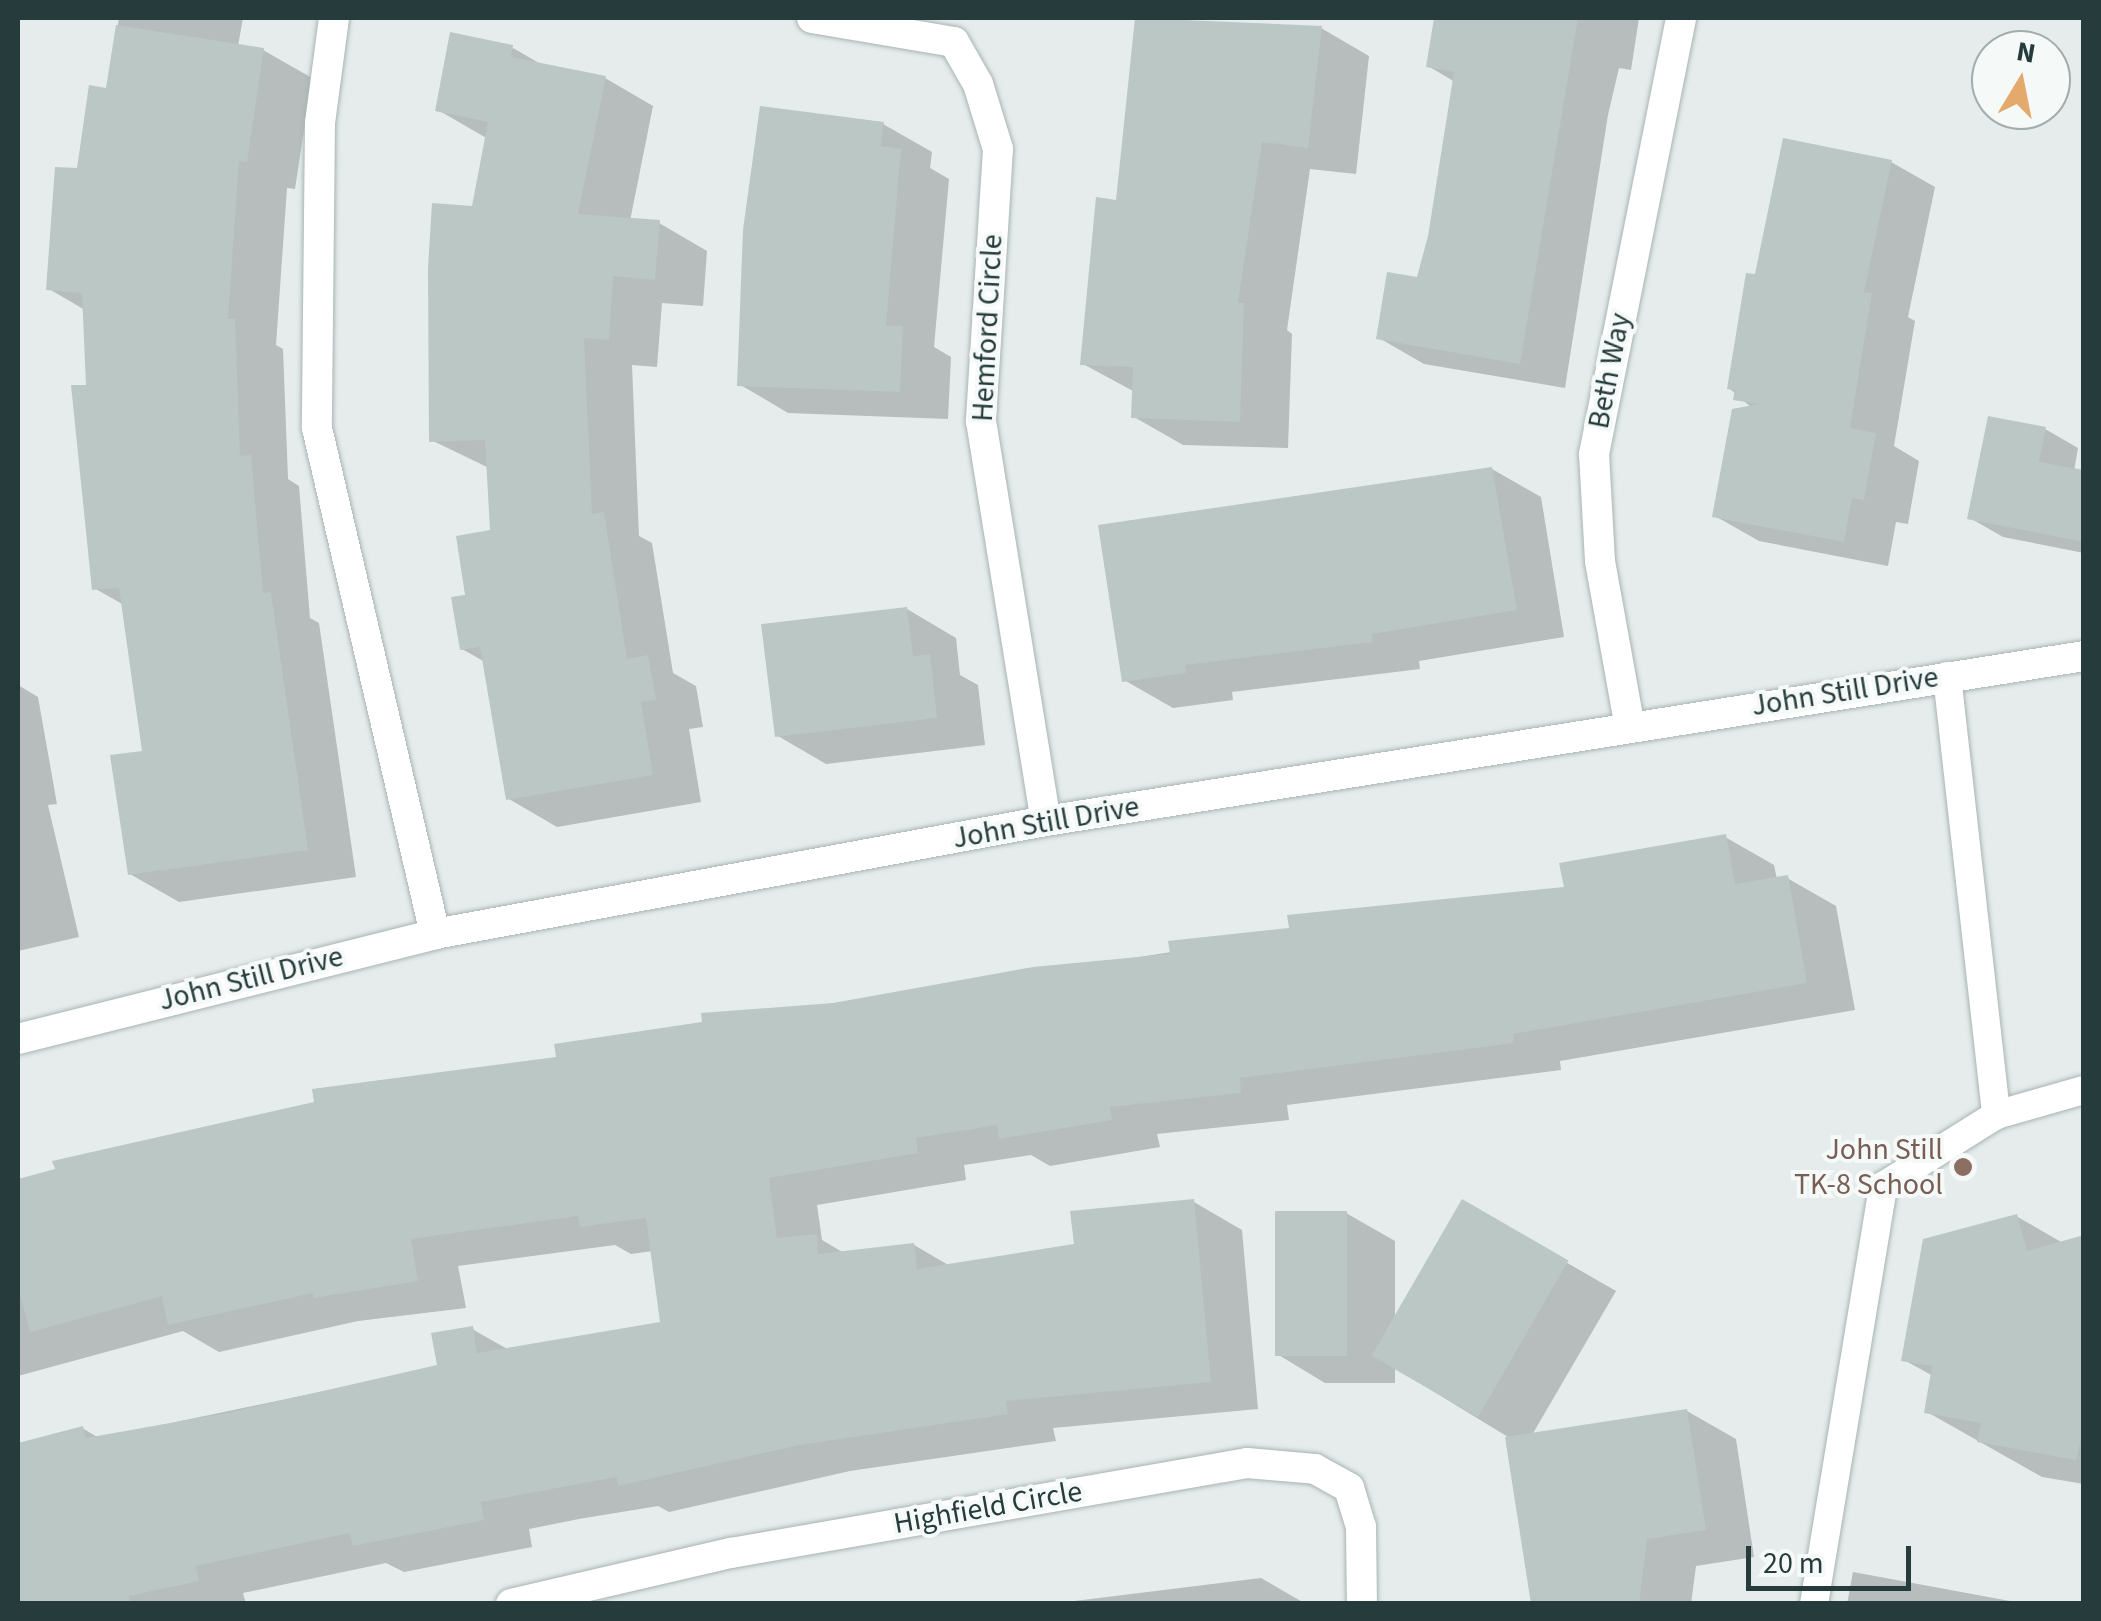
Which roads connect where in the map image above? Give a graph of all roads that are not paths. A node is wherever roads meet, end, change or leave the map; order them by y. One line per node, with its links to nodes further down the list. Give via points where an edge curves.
1 (334, 18): 8 (street, via 320,124 317,428)
2 (812, 18): 7 (street, Hemford Circle, via 954,42 978,84 998,149 981,420)
3 (1681, 18): 6 (street, Beth Way, via 1594,454 1600,561)
4 (2084, 656): 5 (street, John Still Drive)
5 (1947, 676): 6 (street, John Still Drive); 11 (lane)
6 (1630, 728): 7 (street, John Still Drive)
7 (1046, 821): 8 (street, John Still Drive)
8 (436, 934): 9 (street, John Still Drive)
9 (18, 1039)
10 (2084, 1090): 11 (lane)
11 (1996, 1115): 14 (lane, via 1883,1186)
12 (510, 1604): 13 (street, Highfield Circle, via 731,1553 1247,1464 1315,1469 1348,1488 1360,1527)
13 (1362, 1604)
14 (1814, 1604)

